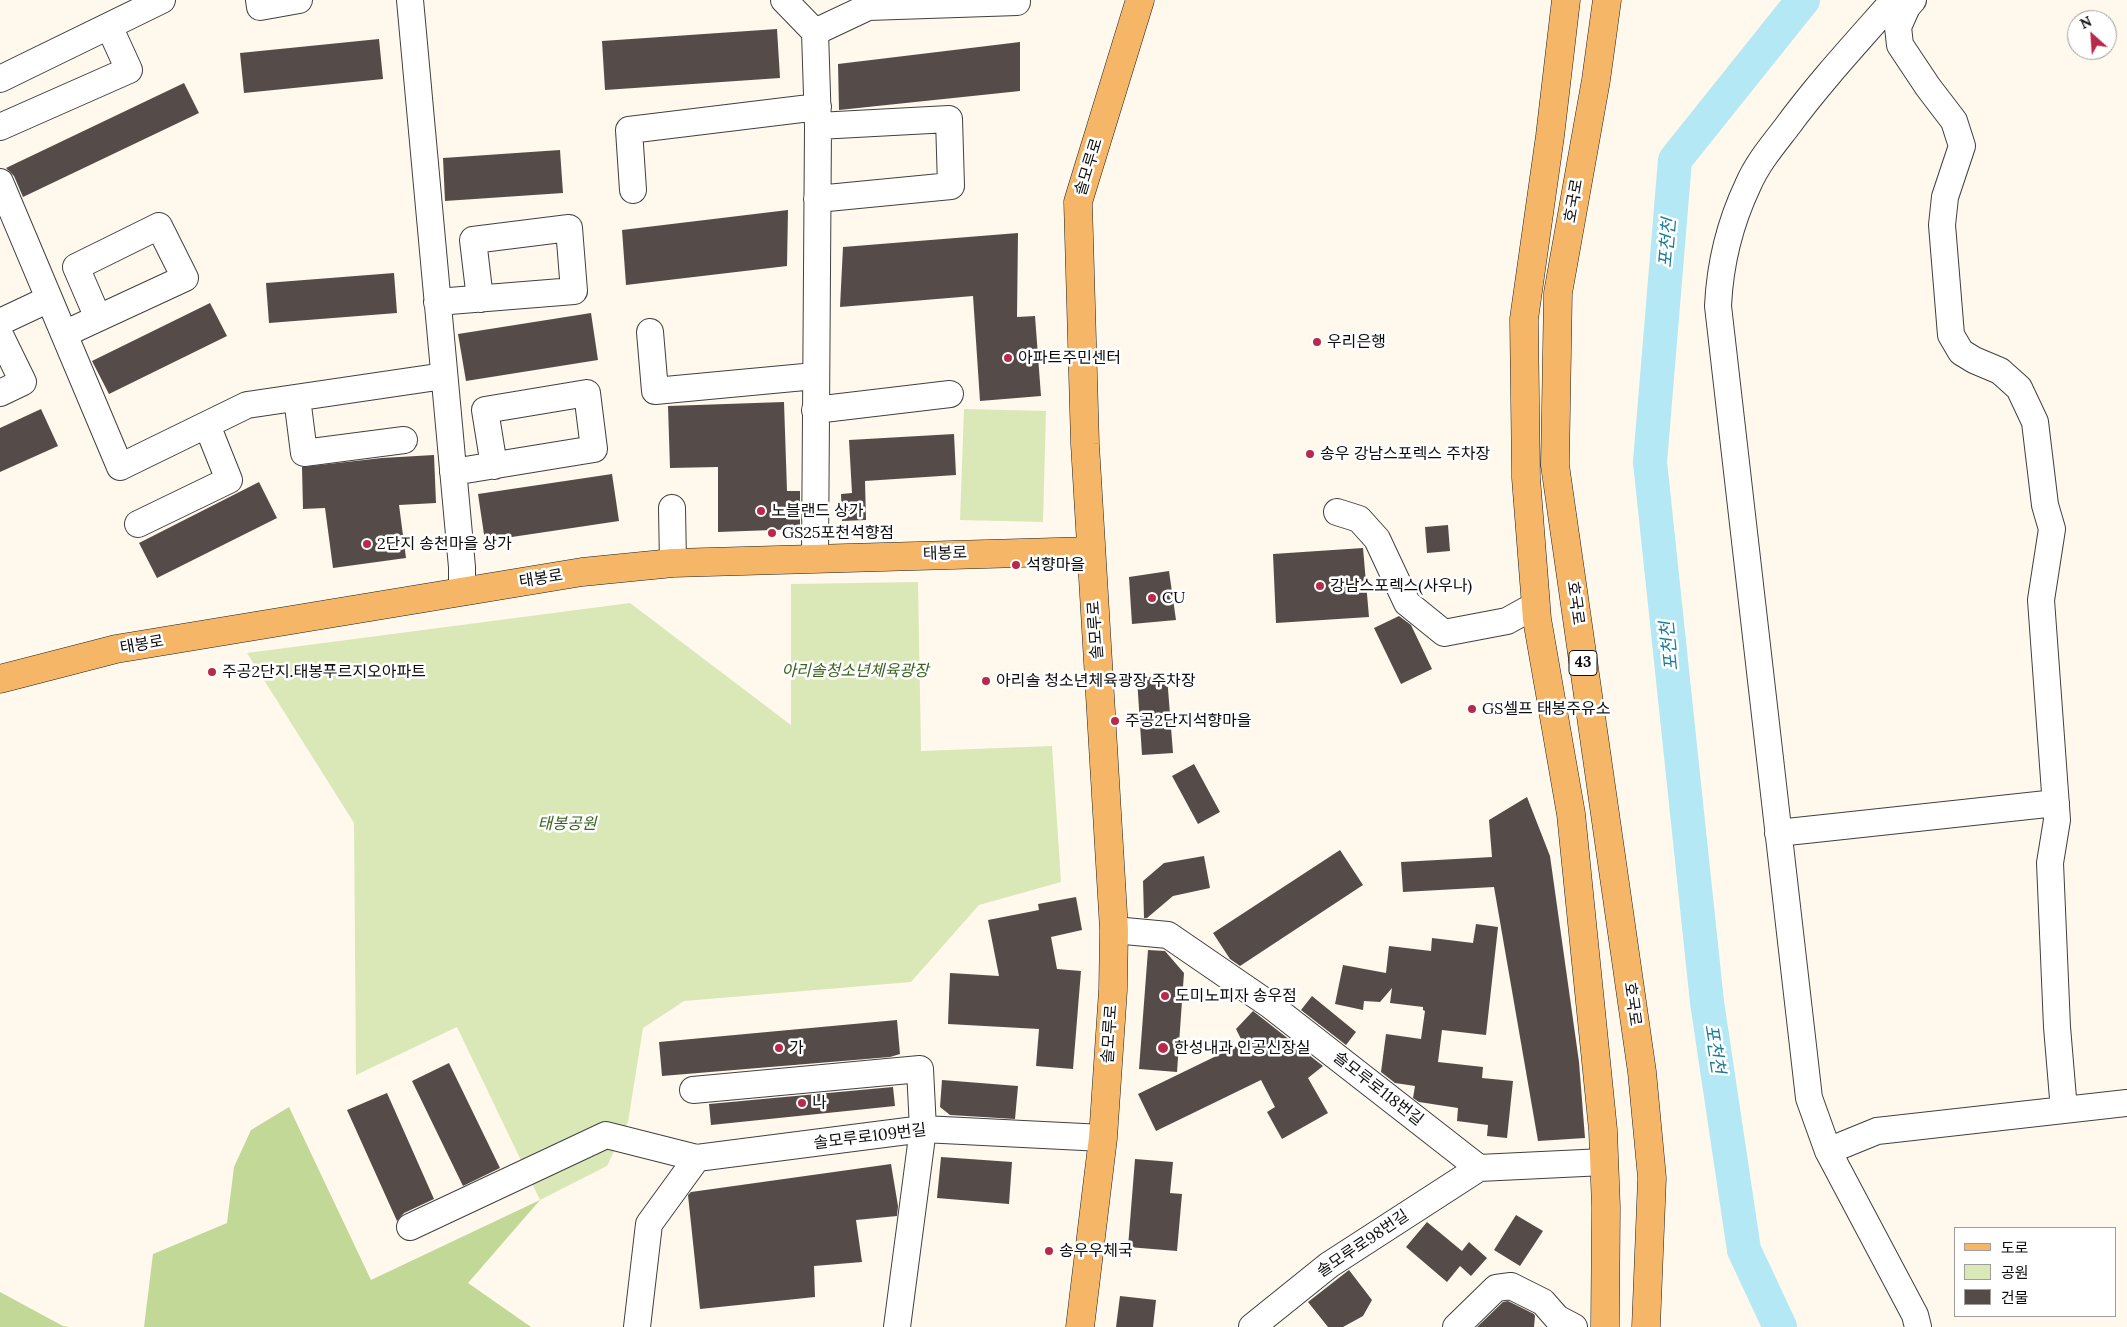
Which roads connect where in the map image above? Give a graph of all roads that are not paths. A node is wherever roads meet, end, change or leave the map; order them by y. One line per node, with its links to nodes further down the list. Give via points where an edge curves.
1 (162, 0): 13 (street)
2 (259, 0): 3 (street, via 260,7)
3 (299, 0)
4 (410, 0): 23 (street)
5 (784, 0): 14 (street)
6 (1140, 0): 42 (main road, 솔모루로, via 1078,202)
7 (1566, 0): 46 (main road, 호국로 / 43, via 1524,319 1526,478)
8 (1607, 0): 68 (main road, 호국로 / 43, via 1558,293 1555,464 1642,1072 1652,1178)
9 (1894, 0): 49 (street, via 1800,109 1763,158 1748,184 1723,255 1719,316)
10 (1913, 0): 48 (street, via 1898,27 1900,45 1954,121 1962,146 1945,197 1942,225 1951,335 1961,352 2000,371 2019,388 2034,422 2052,529 2041,600)
11 (1017, 2): 12 (street)
12 (868, 4): 14 (street)
13 (109, 26): 15 (street); 17 (street, via 129,70)
14 (816, 32): 16 (street)
15 (0, 79)
16 (818, 116): 19 (street, via 629,130); 20 (street); 20 (street, via 949,119 951,186)
17 (0, 127)
18 (1, 189): 21 (street)
19 (633, 190)
20 (817, 199): 30 (street)
21 (49, 299): 25 (street); 27 (street)
22 (480, 299): 23 (street)
23 (438, 302): 29 (street)
24 (98, 318): 27 (street)
25 (0, 322)
26 (650, 332): 30 (street, via 655,391)
27 (64, 334): 35 (street, via 120,467)
28 (0, 335): 31 (street, via 23,382)
29 (444, 376): 33 (street); 38 (street)
30 (815, 376): 34 (street)
31 (0, 393)
32 (950, 394): 34 (street)
33 (296, 398): 35 (street, via 247,406); 36 (street, via 304,453)
34 (815, 410): 43 (street)
35 (207, 425): 41 (street, via 229,480)
36 (404, 440)
37 (494, 466): 38 (street)
38 (453, 472): 45 (street)
39 (672, 508): 44 (street)
40 (1337, 512): 46 (street, via 1359,519 1377,539 1406,603 1444,632 1507,621)
41 (138, 524)
42 (1091, 551): 43 (main road, 태봉로); 50 (main road, 솔모루로)
43 (815, 558): 44 (main road, 태봉로)
44 (673, 563): 45 (main road, 태봉로, via 582,572)
45 (462, 592): 47 (main road, 태봉로, via 116,649)
46 (1536, 605): 58 (main road, 호국로 / 43, via 1571,814)
47 (0, 680)
48 (2056, 803): 49 (street); 53 (street, via 2057,820 2050,863)
49 (1778, 833): 56 (street, via 1809,1098)
50 (1114, 930): 55 (main road, 솔모루로); 59 (street, 솔모루로118번길, via 1168,936 1270,1005)
51 (693, 1090): 54 (street, via 920,1068)
52 (2127, 1103): 53 (street)
53 (2064, 1110): 56 (street, via 1877,1131)
54 (923, 1129): 55 (street, 솔모루로109번길); 57 (street, 솔모루로109번길); 62 (street)
55 (1103, 1138): 63 (main road, 솔모루로)
56 (1828, 1151): 69 (street, via 1915,1315)
57 (697, 1158): 60 (street, via 606,1136); 61 (street, via 649,1224)
58 (1604, 1162): 59 (street); 67 (main road, 호국로 / 43)
59 (1479, 1168): 64 (street, 솔모루로98번길, via 1329,1265)
60 (410, 1228)
61 (637, 1327)
62 (897, 1327)
63 (1080, 1327)
64 (1252, 1327)
65 (1456, 1327): 66 (street, via 1496,1288 1510,1286 1543,1302 1557,1318)
66 (1574, 1327)
67 (1605, 1327)
68 (1646, 1327)
69 (1918, 1327)

